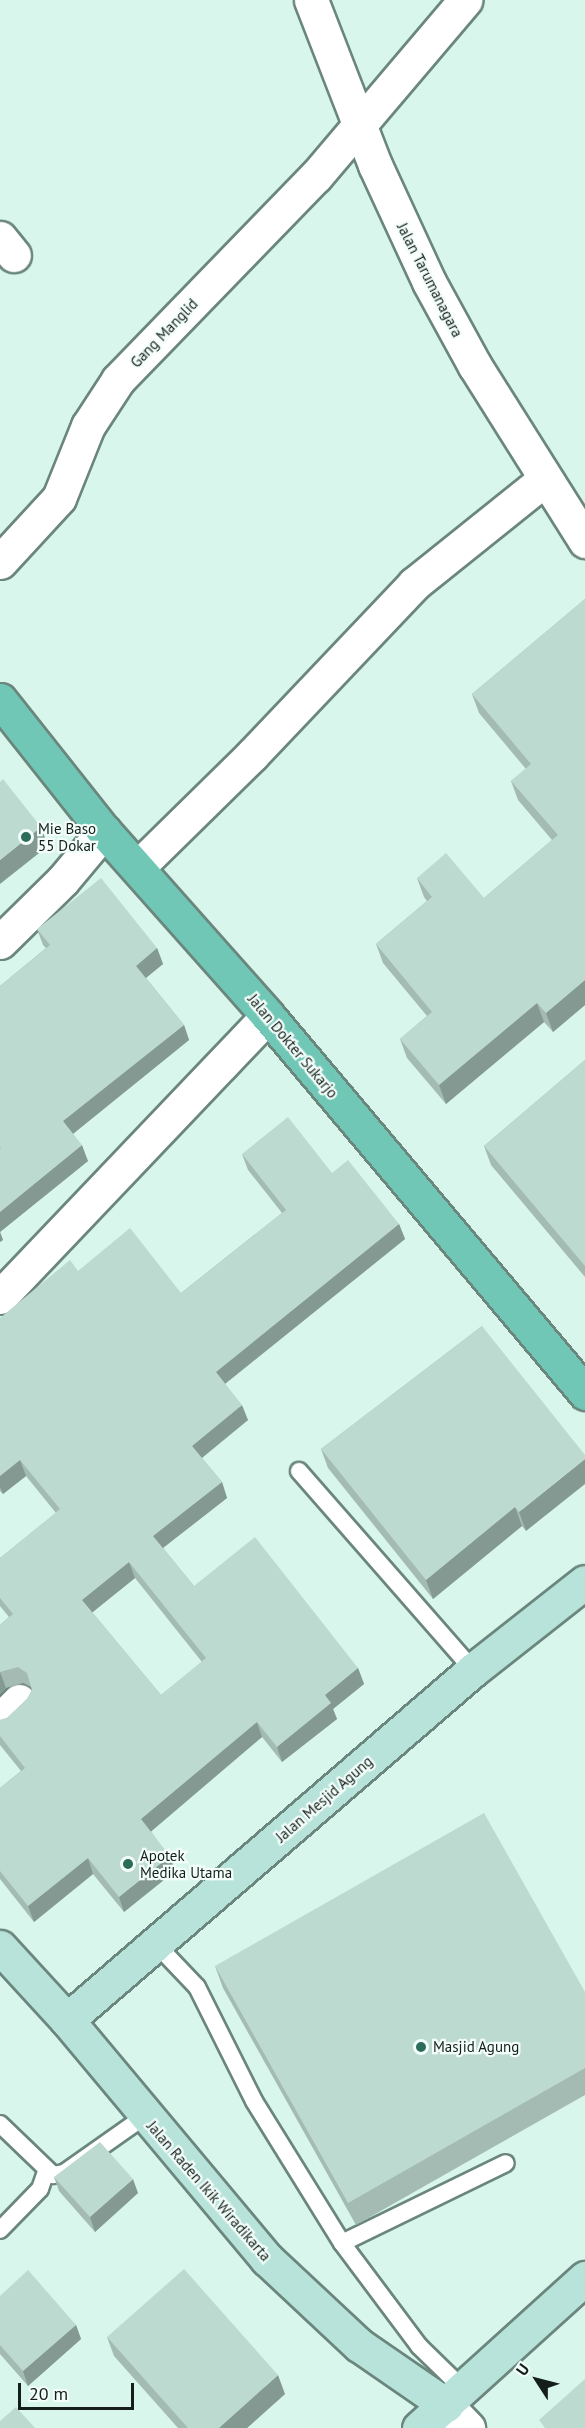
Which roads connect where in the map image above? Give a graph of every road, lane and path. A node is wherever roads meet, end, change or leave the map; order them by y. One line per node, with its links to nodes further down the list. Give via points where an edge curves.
1 (311, 0): 3 (street, Jalan Tarumanagara)
2 (465, 0): 3 (street, Gang Manglid)
3 (360, 125): 4 (street, Jalan Tarumanagara, via 394,210 429,282); 6 (street, Gang Manglid, via 118,380 88,426 58,498)
4 (545, 479): 5 (street, Jalan Tarumanagara); 9 (street, via 414,584)
5 (585, 541)
6 (0, 562)
7 (0, 700): 8 (main road, Jalan Dokter Sukarjo)
8 (104, 831): 9 (main road, Jalan Dokter Sukarjo); 10 (street, via 63,880)
9 (139, 866): 11 (main road, Jalan Dokter Sukarjo)
10 (0, 942)
11 (268, 1016): 12 (street); 13 (main road, Jalan Dokter Sukarjo)
12 (0, 1297)
13 (585, 1393)
14 (299, 1470): 16 (lane)
15 (585, 1582): 16 (street, Jalan Mesjid Agung)
16 (473, 1670): 17 (street, Jalan Mesjid Agung)
17 (156, 1944): 19 (street, Jalan Mesjid Agung); 25 (lane, via 197,1987 254,2101)
18 (0, 1947): 19 (street, Jalan Raden Ikik Wiradikarta)
19 (67, 2020): 20 (street, Jalan Raden Ikik Wiradikarta)
20 (145, 2116): 23 (lane, via 64,2173); 27 (street, Jalan Raden Ikik Wiradikarta, via 267,2259 359,2345)
21 (0, 2124): 23 (lane)
22 (506, 2163): 25 (lane)
23 (46, 2172): 24 (lane, via 40,2189)
24 (0, 2230)
25 (342, 2243): 27 (lane)
26 (585, 2278): 27 (street)
27 (459, 2407): 28 (street)
28 (419, 2428)

